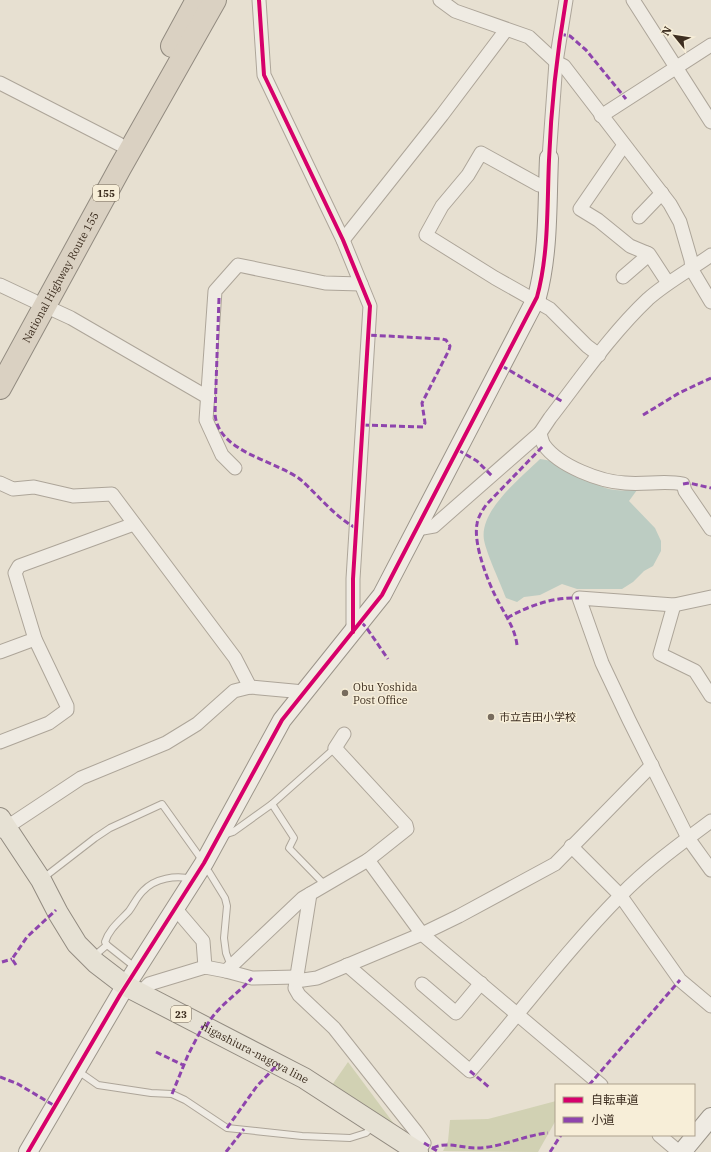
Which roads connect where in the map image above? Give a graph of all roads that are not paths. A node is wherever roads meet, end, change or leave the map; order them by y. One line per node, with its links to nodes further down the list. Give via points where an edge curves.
1 (197, 0): 14 (highway, National Highway Route 155 / 155)
2 (215, 0): 30 (highway, National Highway Route 155 / 155, via 120,168)
3 (259, 0): 20 (street, via 264,75)
4 (440, 0): 7 (street, via 455,11)
5 (566, 0): 9 (street)
6 (633, 0): 10 (street)
7 (506, 30): 9 (street, via 528,37); 20 (street)
8 (711, 45): 10 (street)
9 (556, 62): 12 (street, via 564,66); 16 (street)
10 (676, 66): 12 (street); 13 (street)
11 (0, 83): 14 (street)
12 (601, 116): 15 (street)
13 (711, 122)
14 (119, 144): 30 (highway, National Highway Route 155 / 155)
15 (624, 145): 18 (street); 21 (street, via 580,209 630,246)
16 (549, 158): 17 (street)
17 (548, 186): 28 (street, via 541,284); 28 (street, via 539,185 481,152 468,175 442,206 426,235)
18 (662, 193): 19 (street); 23 (street, via 680,222)
19 (639, 217)
20 (343, 240): 26 (street)
21 (647, 254): 24 (street); 25 (street)
22 (711, 255): 23 (street)
23 (692, 270): 25 (street); 29 (street)
24 (623, 277)
25 (668, 283): 31 (street, via 623,325)
26 (361, 284): 34 (street, via 325,283 238,265 215,291); 43 (street, via 370,306 353,579)
27 (0, 285): 30 (street)
28 (535, 301): 31 (street, via 550,309); 39 (street)
29 (711, 302)
30 (39, 303): 32 (highway, National Highway Route 155 / 155); 33 (highway, National Highway Route 155 / 155); 34 (street, via 71,318)
31 (599, 355): 35 (street)
32 (0, 361)
33 (0, 388)
34 (209, 398): 36 (street, via 206,420 222,455)
35 (540, 433): 39 (street, via 434,526); 40 (street, via 544,445 559,459 610,482 683,484)
36 (235, 468)
37 (0, 483): 38 (street, via 13,489 34,487 73,496 112,494)
38 (134, 524): 44 (street, via 19,566 15,573); 46 (street, via 235,658)
39 (417, 529): 43 (street, via 382,595)
40 (711, 529)
41 (711, 597): 42 (street)
42 (674, 605): 48 (street, via 660,654 695,671); 52 (street, via 579,598 602,663)
43 (353, 632): 47 (street)
44 (35, 639): 45 (street); 50 (street, via 67,706 66,710 49,723)
45 (0, 652)
46 (250, 687): 47 (street); 55 (street, via 234,691 197,724 166,743 81,778)
47 (304, 692): 56 (street, via 282,720)
48 (711, 696)
49 (344, 734): 51 (street)
50 (0, 742)
51 (335, 748): 53 (lane); 59 (street, via 406,825 407,829)
52 (652, 765): 57 (street); 58 (street)
53 (272, 804): 56 (lane, via 233,832 228,834); 63 (lane, via 294,838 289,848)
54 (711, 821): 57 (street)
55 (2, 826): 62 (main road, higashiura-nagoya line / 23)
56 (222, 831): 60 (street)
57 (688, 838): 61 (street); 65 (street)
58 (571, 846): 65 (street); 67 (street, via 555,864)
59 (368, 860): 63 (street); 67 (street)
60 (200, 870): 62 (lane, via 162,804 100,834); 66 (street); 68 (lane, via 156,882 144,890 110,932); 72 (lane, via 209,872 225,898 224,938)
61 (711, 870)
62 (41, 880): 69 (main road, higashiura-nagoya line / 23, via 77,944)
63 (325, 885): 64 (street)
64 (310, 894): 72 (street); 74 (street)
65 (620, 895): 78 (street, via 680,980); 79 (street)
66 (174, 910): 71 (street, via 203,941); 73 (street)
67 (422, 934): 70 (street); 75 (street)
68 (106, 945): 69 (lane); 73 (lane)
69 (91, 959): 77 (main road, higashiura-nagoya line / 23)
70 (347, 965): 74 (street, via 317,978); 79 (street, via 470,1071)
71 (205, 967): 72 (street); 77 (street)
72 (229, 968): 74 (street, via 252,978)
73 (137, 969): 77 (street)
74 (296, 979): 88 (street, via 295,988 299,995 334,1028 417,1133 424,1143)
75 (481, 983): 76 (street, via 456,1013); 79 (street)
76 (422, 984)
77 (133, 990): 80 (street); 83 (main road, higashiura-nagoya line / 23, via 304,1078)
78 (711, 1006)
79 (518, 1014): 81 (street)
80 (77, 1070): 83 (lane, via 98,1085 172,1094 227,1128 350,1138 366,1133); 87 (street)
81 (600, 1084)
82 (711, 1117): 84 (street)
83 (375, 1123): 88 (main road, higashiura-nagoya line / 23)
84 (695, 1135)
85 (660, 1136): 89 (street)
86 (694, 1136): 89 (street)
87 (28, 1152)
88 (418, 1152)
89 (680, 1152)

